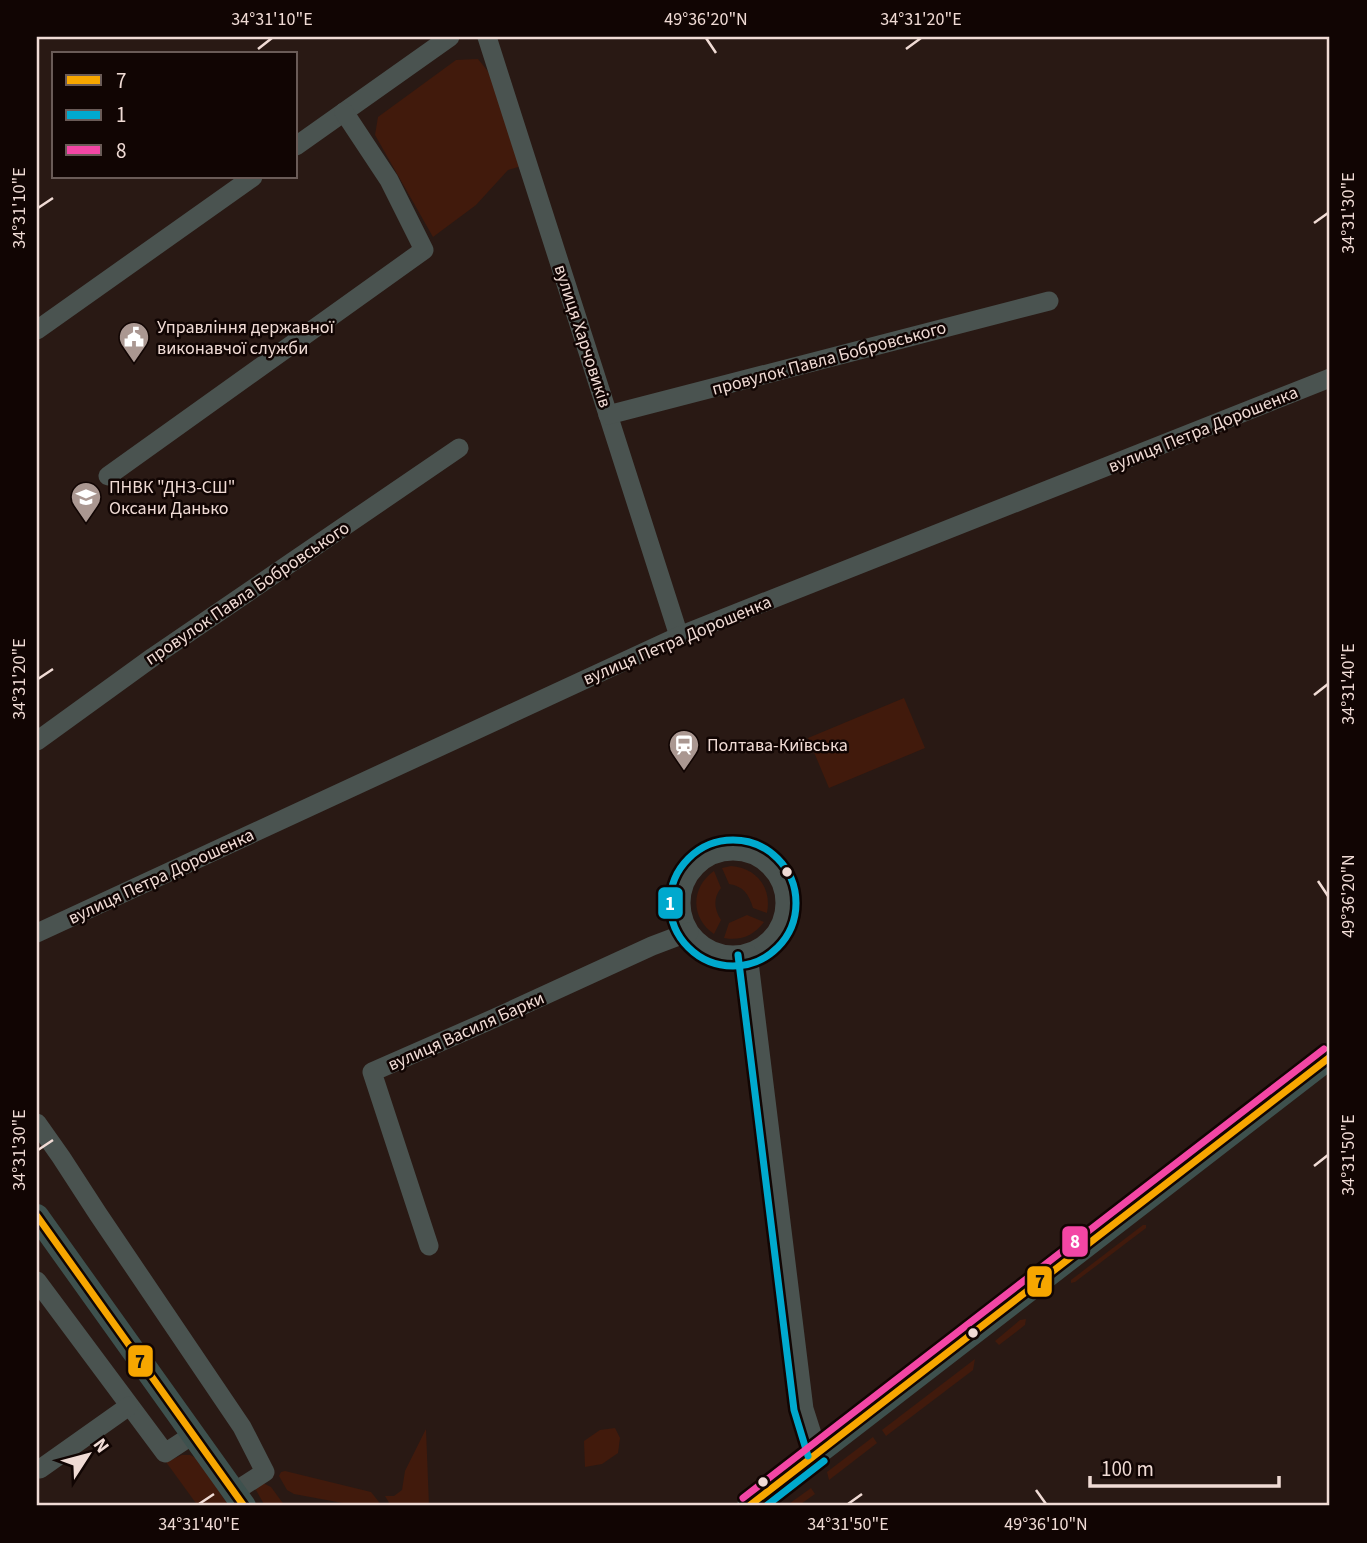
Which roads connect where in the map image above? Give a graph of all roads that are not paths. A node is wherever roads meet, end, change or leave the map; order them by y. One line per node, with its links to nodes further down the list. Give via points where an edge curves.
1 (450, 37): 3 (street)
2 (487, 37): 9 (street, вулиця Харчовиків)
3 (344, 112): 4 (street); 11 (street, via 389,180 425,250)
4 (298, 145)
5 (252, 178): 7 (street)
6 (1049, 301): 9 (street, провулок Павла Бобровського)
7 (37, 330)
8 (1330, 379): 12 (street, вулиця Петра Дорошенка)
9 (608, 415): 12 (street, вулиця Харчовиків)
10 (459, 448): 13 (street, провулок Павла Бобровського)
11 (108, 476)
12 (679, 636): 15 (street, вулиця Петра Дорошенка)
13 (37, 741)
14 (689, 932): 16 (street, via 714,952); 16 (street, via 681,900 693,870 723,852 753,855 777,873 786,901 775,936); 20 (street, вулиця Василя Барки, via 372,1072)
15 (37, 933)
16 (747, 954): 24 (street, via 804,1409)
17 (1330, 1057): 24 (main road)
18 (37, 1123): 26 (street, via 242,1427 265,1472)
19 (37, 1216): 23 (main road)
20 (429, 1246)
21 (37, 1281): 22 (street)
22 (129, 1406): 23 (street, via 165,1452); 25 (street)
23 (194, 1434): 26 (main road)
24 (818, 1453): 27 (main road)
25 (37, 1468)
26 (239, 1499)
27 (749, 1506)

